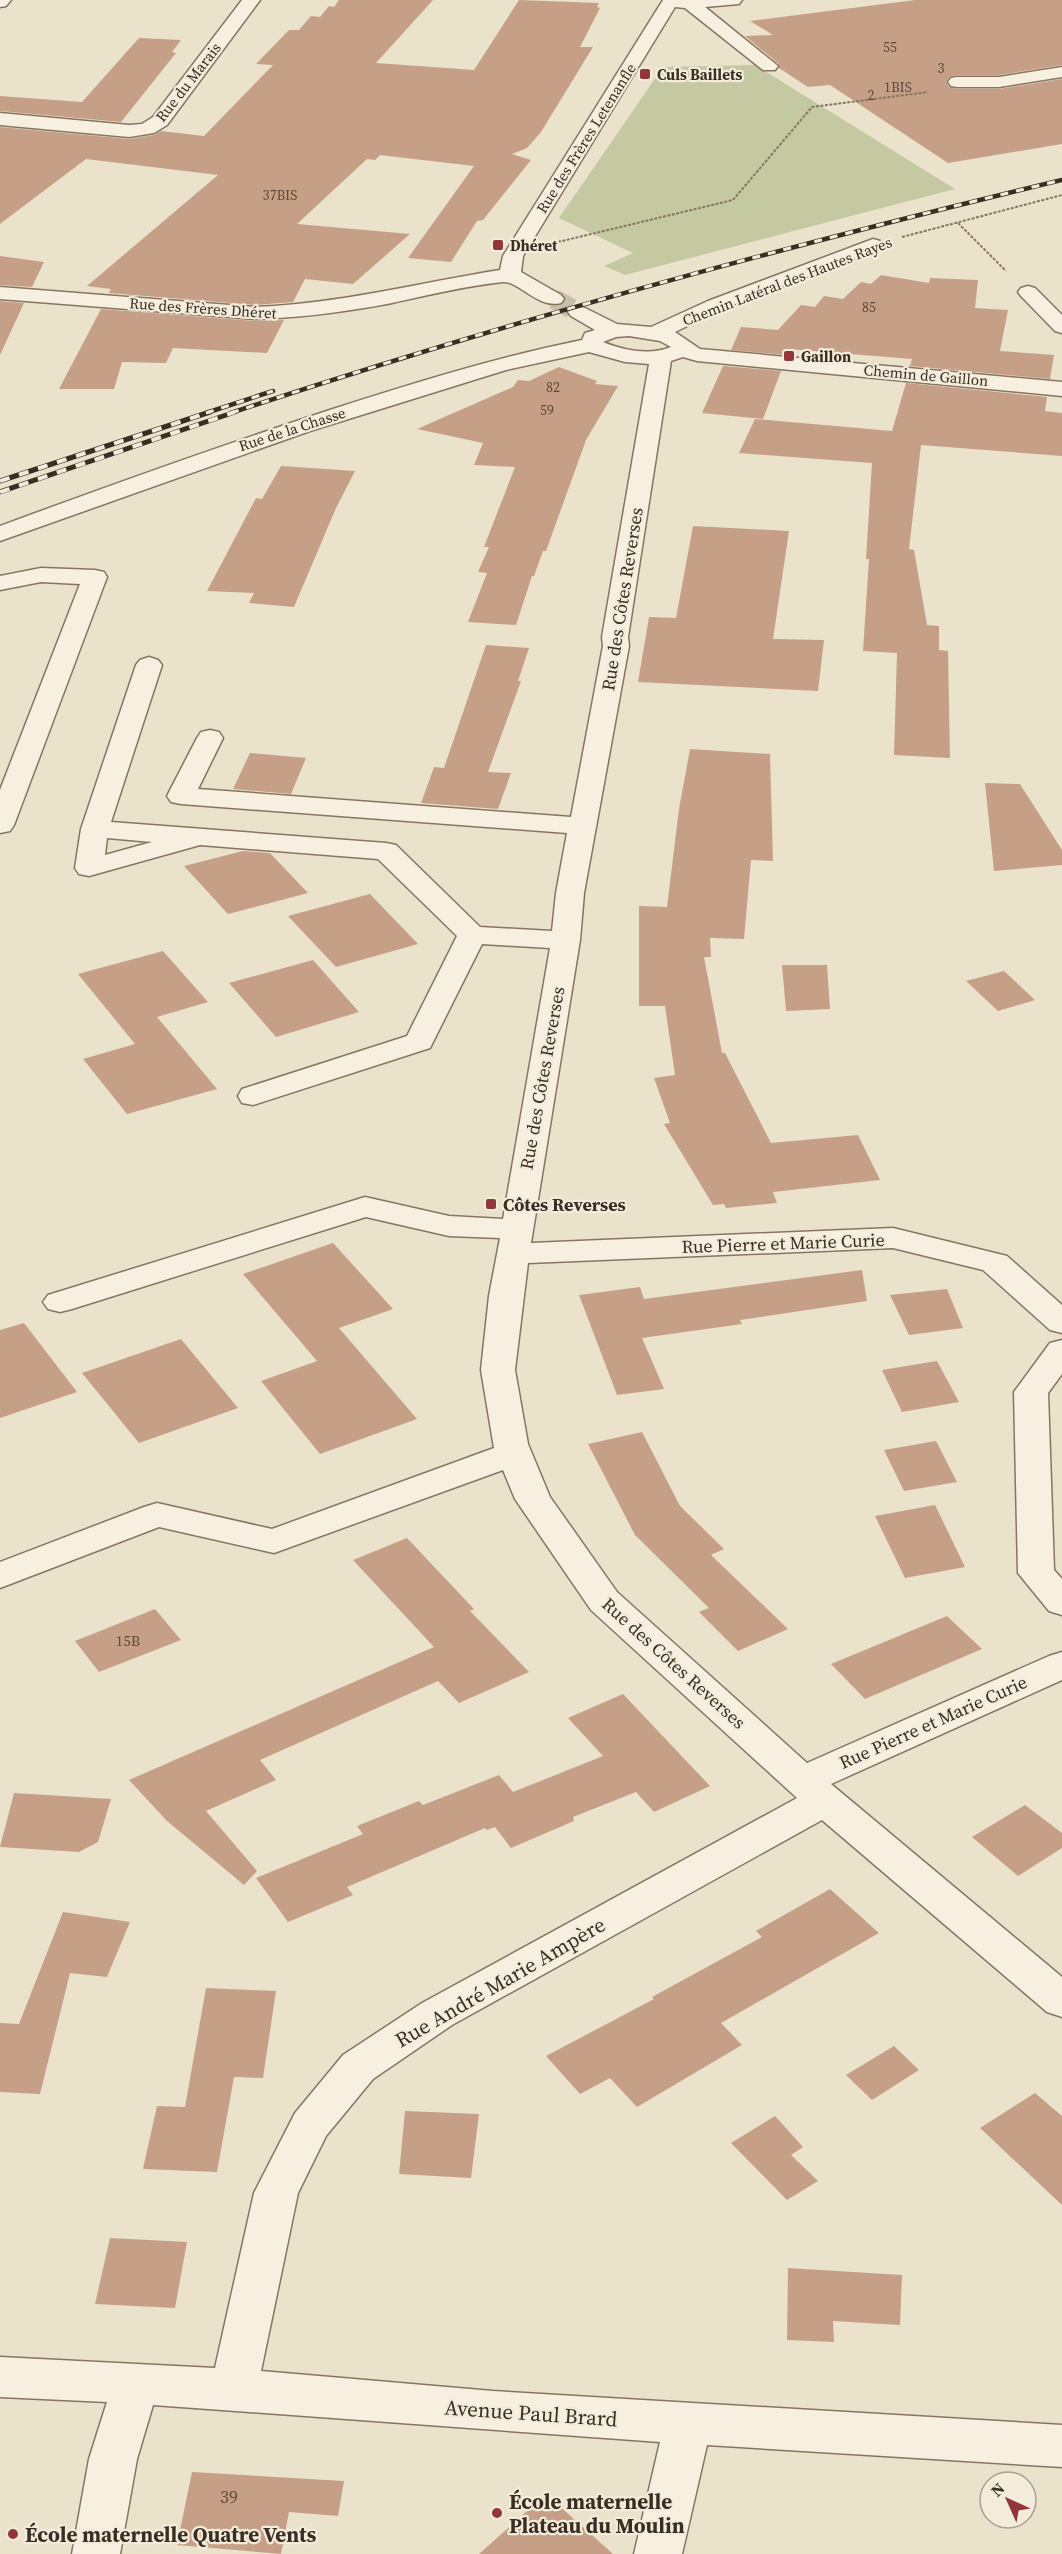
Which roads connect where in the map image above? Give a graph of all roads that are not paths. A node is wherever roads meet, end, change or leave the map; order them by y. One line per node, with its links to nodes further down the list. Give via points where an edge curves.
1 (251, 0): 8 (street, Rue du Marais, via 160,121 147,129 110,130)
2 (733, 0): 4 (street)
3 (669, 2): 4 (street); 10 (street, Rue des Frères Letenanfle, via 516,251 510,267)
4 (690, 3): 5 (street)
5 (769, 66)
6 (1062, 72): 7 (street, via 999,82)
7 (957, 82)
8 (0, 119)
9 (873, 246): 18 (street, Chemin Latéral des Hautes Rayes, via 715,305)
10 (512, 275): 12 (street, Rue des Frères Dhéret, via 291,313); 13 (street)
11 (1028, 292): 15 (street)
12 (0, 293)
13 (554, 299)
14 (578, 312): 16 (street)
15 (1062, 327)
16 (613, 331): 17 (street, via 593,338); 18 (street)
17 (591, 345): 18 (street, via 620,355); 20 (street, Rue de la Chasse, via 479,371 382,400)
18 (666, 347): 19 (street, Chemin de Gaillon, via 697,355); 25 (street, Rue des Côtes Reverses, via 657,369 616,646)
19 (1062, 389)
20 (0, 534)
21 (0, 583): 24 (street, via 40,574 95,577)
22 (149, 665): 26 (street)
23 (210, 738): 25 (street, via 181,796)
24 (0, 825)
25 (583, 826): 29 (street, Rue des Côtes Reverses)
26 (95, 830): 27 (street); 27 (street, via 89,868)
27 (200, 837): 28 (street, via 386,851)
28 (472, 935): 29 (street); 30 (street, via 419,1042)
29 (566, 940): 31 (street, Rue des Côtes Reverses)
30 (253, 1096)
31 (515, 1241): 32 (street, Rue Pierre et Marie Curie, via 365,1207); 33 (street, Rue Pierre et Marie Curie, via 893,1238 995,1263); 35 (street, Rue des Côtes Reverses, via 498,1370)
32 (60, 1302)
33 (1062, 1323)
34 (1062, 1350): 37 (street, via 1031,1392 1036,1573)
35 (514, 1453): 36 (street, via 274,1541 157,1515); 39 (street, Rue des Côtes Reverses, via 533,1499 604,1601)
36 (0, 1576)
37 (1062, 1602)
38 (1062, 1665): 39 (street, Rue Pierre et Marie Curie, via 838,1763)
39 (815, 1791): 40 (street, Rue des Côtes Reverses); 43 (street, Rue André Marie Ampère, via 437,2014 358,2067 310,2125 276,2193)
40 (1062, 2001)
41 (0, 2377): 42 (street, Avenue Paul Brard)
42 (135, 2386): 43 (street, Avenue Paul Brard); 46 (street, via 113,2459)
43 (234, 2390): 44 (street, Avenue Paul Brard)
44 (688, 2423): 45 (street, Avenue Paul Brard); 47 (street)
45 (1062, 2446)
46 (96, 2554)
47 (658, 2554)

